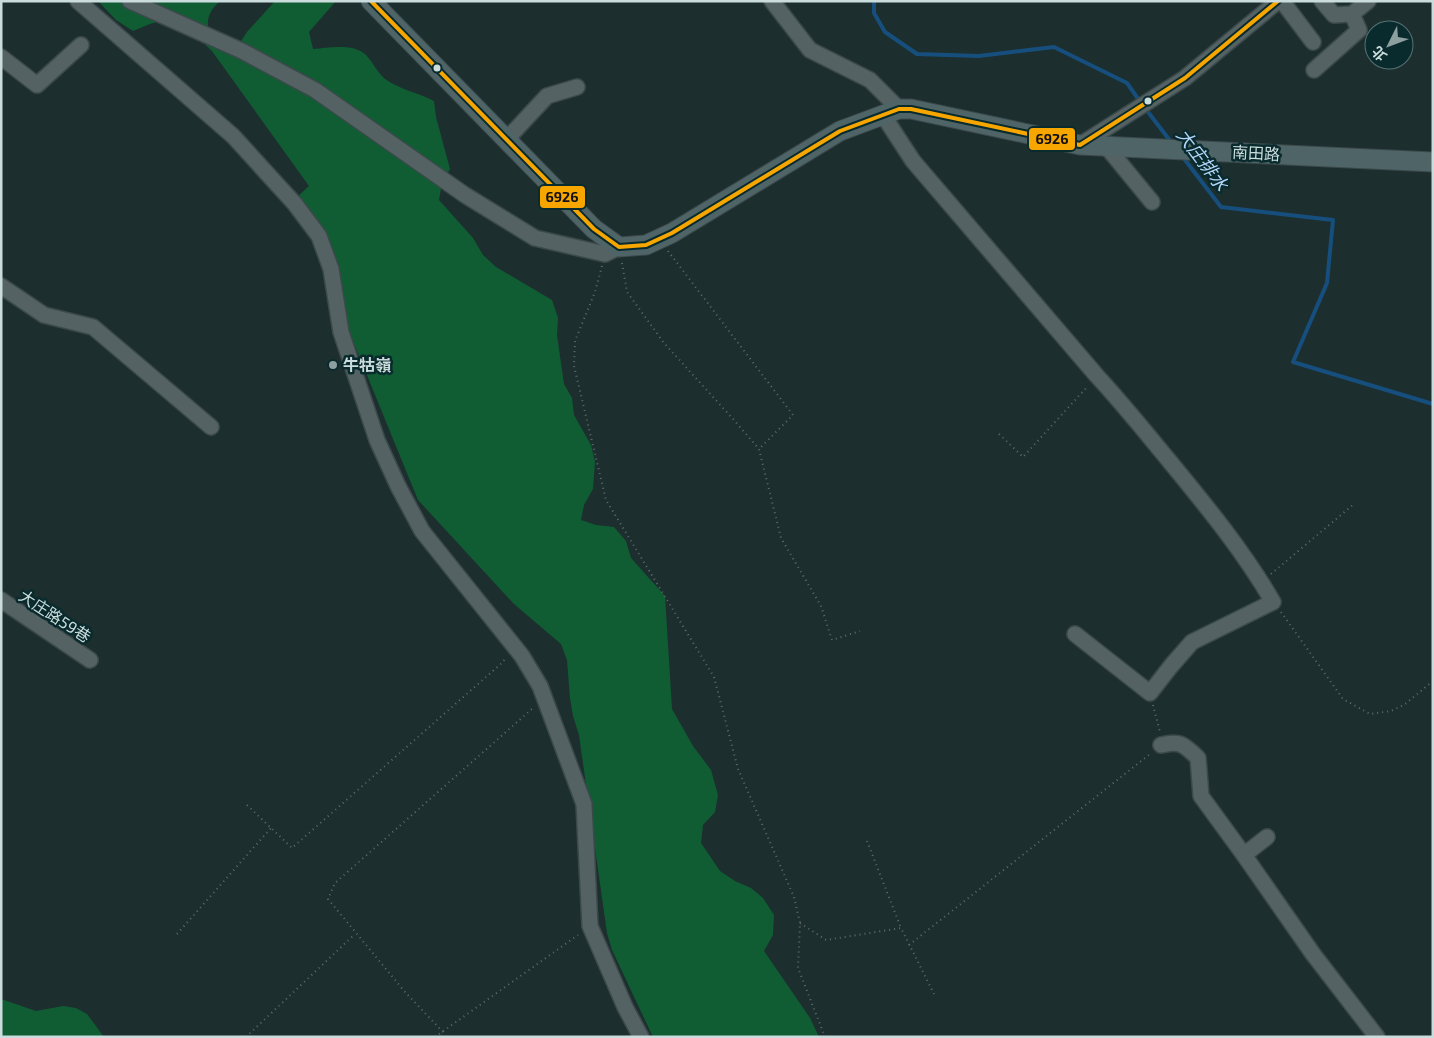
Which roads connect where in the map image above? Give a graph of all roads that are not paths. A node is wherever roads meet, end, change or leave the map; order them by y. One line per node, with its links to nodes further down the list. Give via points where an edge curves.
1 (78, 1): 29 (street, via 233,136 296,204 319,236 331,269 341,332 377,440 398,486 422,531 512,643 540,686 584,804 590,926)
2 (130, 1): 20 (street, via 242,51 315,90 466,196 535,238)
3 (370, 1): 15 (main road)
4 (772, 1): 14 (street, via 810,50 870,80)
5 (1280, 1): 9 (street); 16 (street, via 1185,78)
6 (1322, 1): 8 (street, via 1334,15)
7 (1368, 1): 8 (street)
8 (1352, 14): 12 (street, via 1359,30)
9 (1313, 42)
10 (81, 45): 11 (street, via 37,85)
11 (1, 57)
12 (1314, 70)
13 (577, 87): 15 (street, via 547,96)
14 (891, 112): 16 (main road, 南田路, via 910,109); 20 (main road, 南田路, via 840,131 672,233 646,245); 24 (street, via 913,161 1214,515 1273,602 1192,642 1150,693)
15 (507, 140): 20 (main road)
16 (1080, 145): 17 (main road, 南田路)
17 (1106, 146): 18 (main road, 南田路); 19 (street)
18 (1433, 162)
19 (1152, 202)
20 (612, 250)
21 (1, 286): 22 (street, via 44,315 93,327)
22 (211, 427)
23 (1, 600): 25 (street, 大庄路59巷)
24 (1075, 634)
25 (90, 660)
26 (1161, 745): 28 (street, via 1182,744 1198,758 1201,796)
27 (1267, 837): 28 (street)
28 (1244, 854): 30 (street, via 1313,954)
29 (641, 1037)
30 (1377, 1037)

